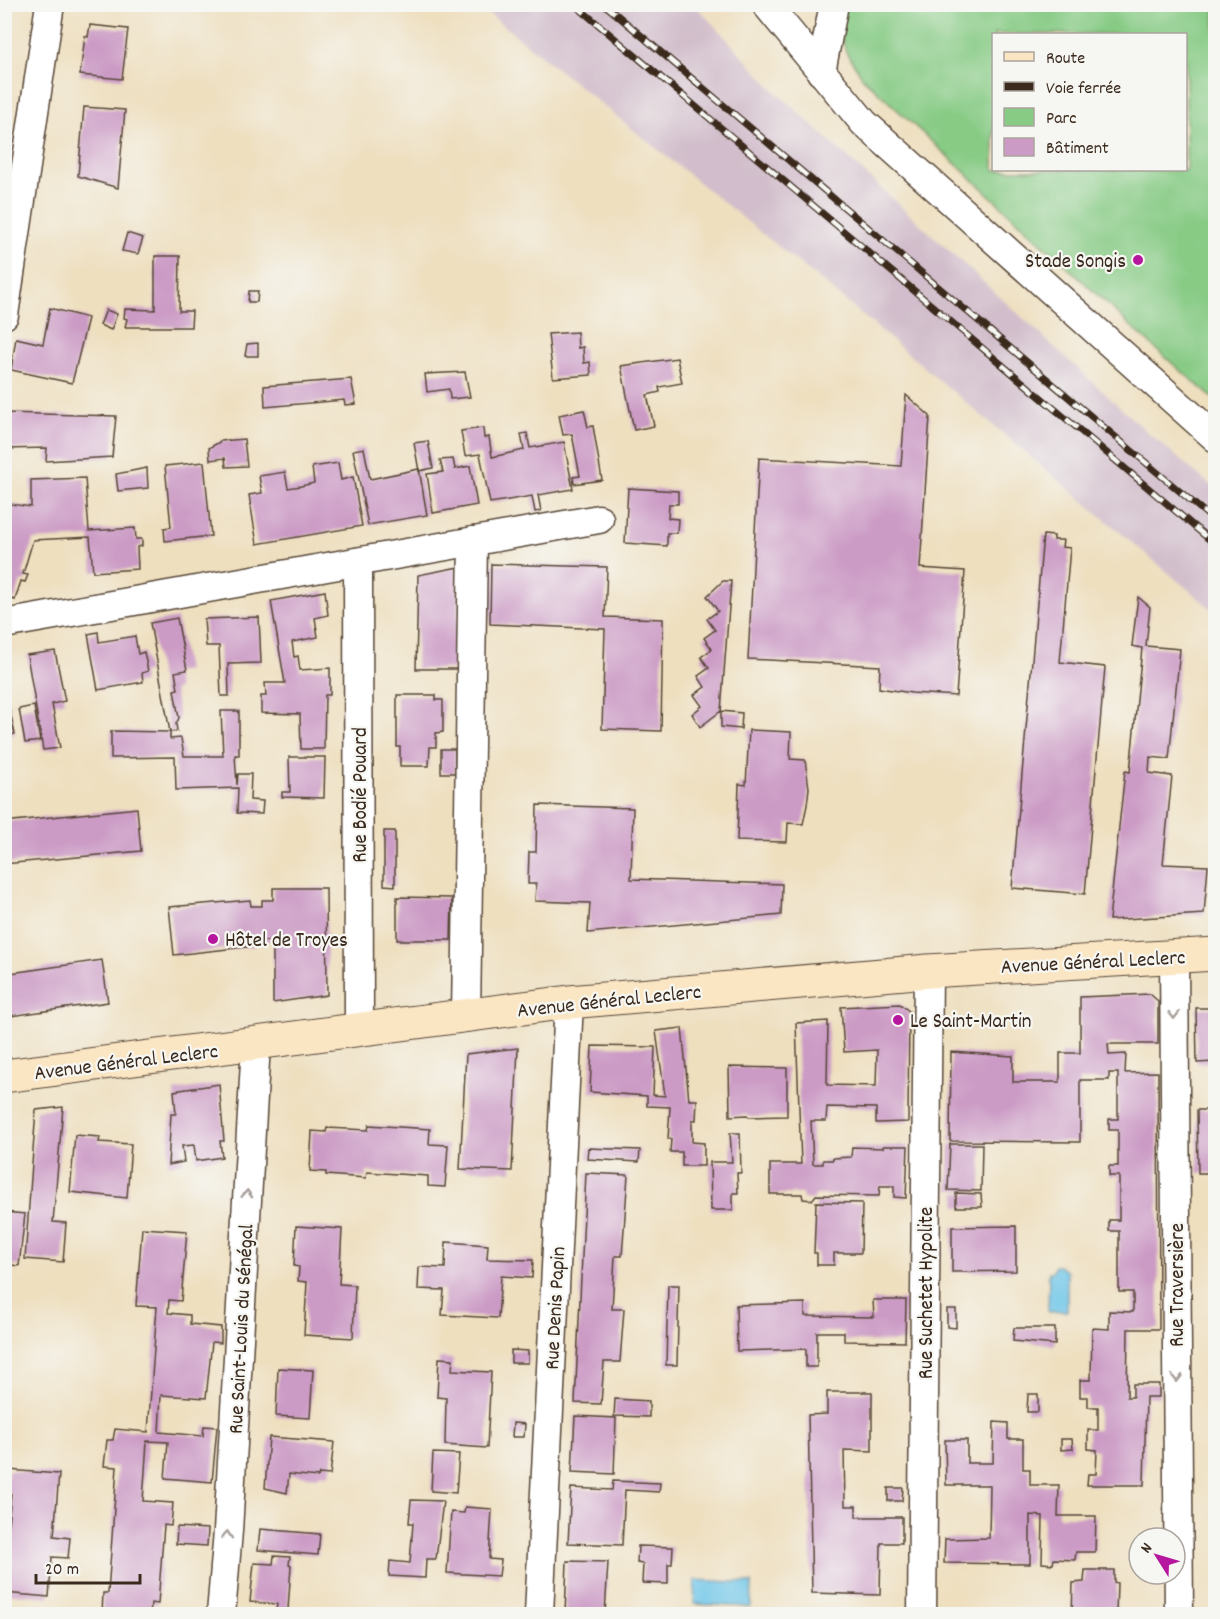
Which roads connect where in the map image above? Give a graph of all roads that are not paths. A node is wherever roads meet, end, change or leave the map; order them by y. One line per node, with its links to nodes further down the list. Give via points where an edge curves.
1 (50, 4): 5 (street)
2 (766, 4): 4 (street)
3 (834, 4): 4 (street)
4 (821, 72): 6 (street, via 864,123)
5 (4, 315)
6 (1215, 438)
7 (598, 519): 8 (street)
8 (472, 542): 9 (street); 15 (street)
9 (358, 562): 10 (street); 16 (street, Rue Bodié Pouard)
10 (4, 624)
11 (1215, 954): 12 (main road, Avenue Général Leclerc)
12 (1173, 956): 13 (main road, Avenue Général Leclerc); 22 (street, Rue Traversière, one-way to 22)
13 (928, 971): 14 (main road, Avenue Général Leclerc); 21 (street, Rue Suchetet Hypolite)
14 (570, 1002): 15 (main road, Avenue Général Leclerc); 20 (street, Rue Denis Papin)
15 (466, 1016): 16 (main road, Avenue Général Leclerc)
16 (359, 1029): 17 (main road, Avenue Général Leclerc)
17 (256, 1044): 18 (main road, Avenue Général Leclerc); 19 (street, Rue Saint-Louis du Sénégal, one-way to 17)
18 (4, 1076)
19 (221, 1614)
20 (539, 1614)
21 (922, 1614)
22 (1179, 1614)

